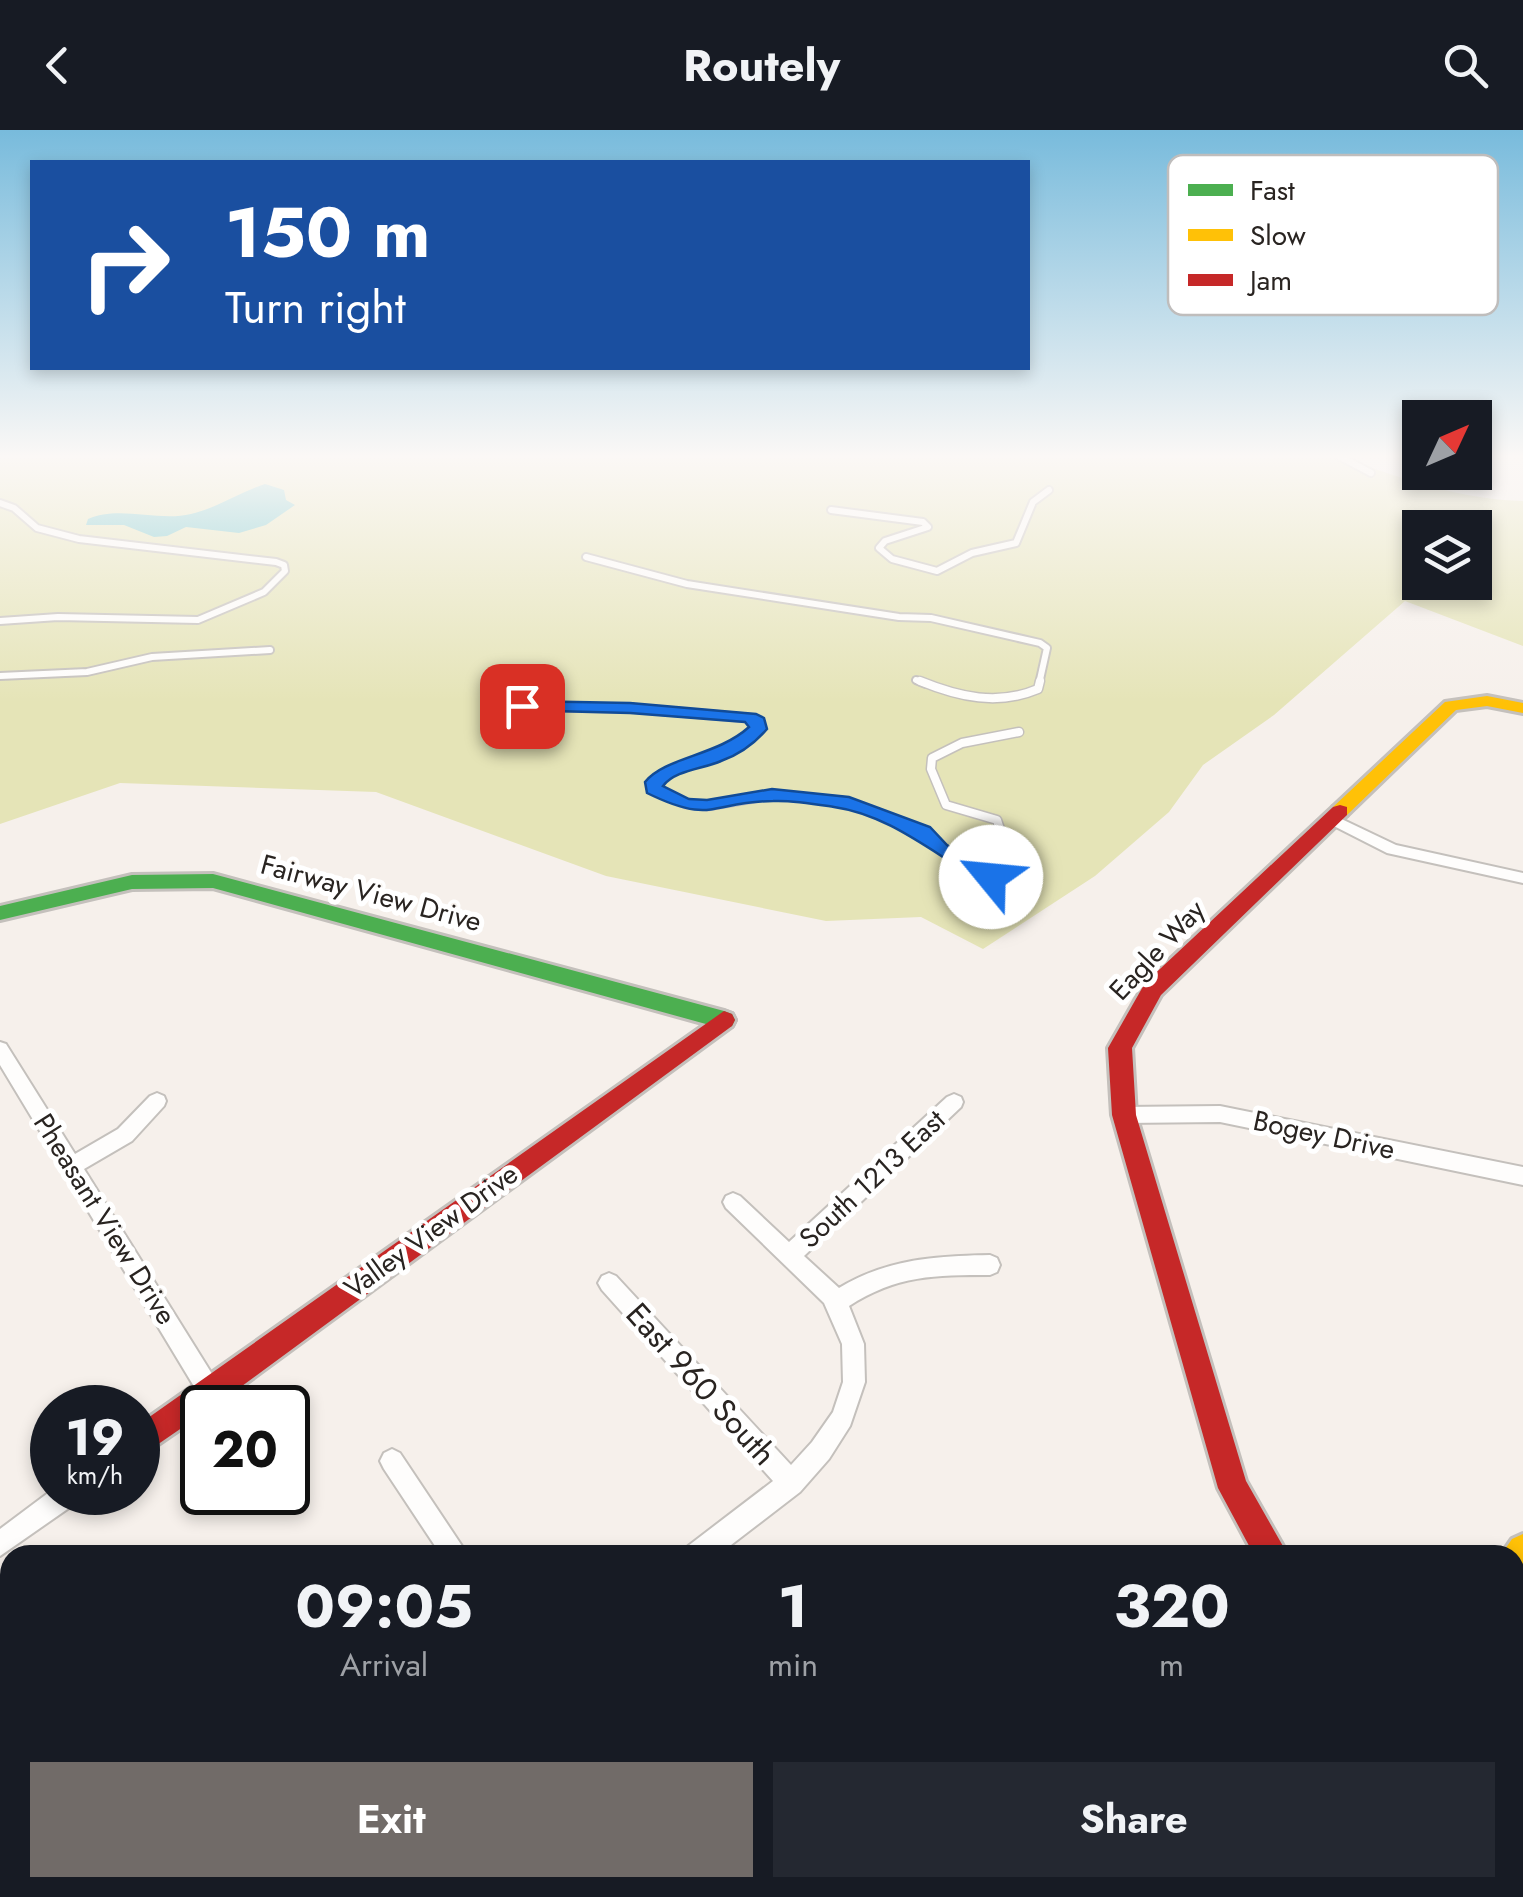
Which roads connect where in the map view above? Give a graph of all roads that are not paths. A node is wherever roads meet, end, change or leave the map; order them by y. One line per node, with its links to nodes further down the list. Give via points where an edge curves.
1 (77, 537): 5 (lane, via 276,562 285,571 264,592 198,620)
2 (896, 537): 3 (lane, via 879,548 892,559 937,571)
3 (1021, 537)
4 (586, 557): 8 (lane, via 687,584 932,618 1047,648 1038,689 1026,696 972,698)
5 (0, 621)
6 (270, 650): 7 (lane)
7 (0, 676)
8 (916, 680)
9 (522, 706): 11 (lane, via 750,718 758,729 745,740 664,773 654,788 707,806 772,795 842,801 924,832 940,849 991,877 1008,874 1011,863 996,820 946,805 932,758 990,735)
10 (1523, 708): 12 (main road, Eagle Way, via 1470,699 1451,706)
11 (1018, 732)
12 (1332, 819): 13 (street, via 1392,849); 19 (main road, Eagle Way, via 1153,989 1129,1020 1116,1057)
13 (1523, 878)
14 (0, 913): 15 (main road, Fairway View Drive, via 146,878 213,881)
15 (724, 1020): 28 (main road, Valley View Drive)
16 (0, 1049): 20 (street, Pheasant View Drive)
17 (158, 1101): 20 (street, via 124,1135)
18 (954, 1102): 23 (street, South 1213 East)
19 (1124, 1115): 21 (street, Bogey Drive, via 1220,1114); 35 (main road, Eagle Way, via 1234,1488)
20 (71, 1166): 27 (street, Pheasant View Drive)
21 (1523, 1176)
22 (733, 1202): 23 (street)
23 (789, 1256): 26 (street)
24 (990, 1265): 26 (street, via 910,1266 873,1277)
25 (609, 1283): 30 (street, East 960 South)
26 (836, 1302): 30 (street, via 854,1350 853,1396 829,1440)
27 (207, 1385)
28 (217, 1385)
29 (392, 1460): 33 (street)
30 (792, 1484): 34 (street)
31 (39, 1515): 32 (street)
32 (0, 1544)
33 (449, 1545)
34 (710, 1545)
35 (1266, 1545)

